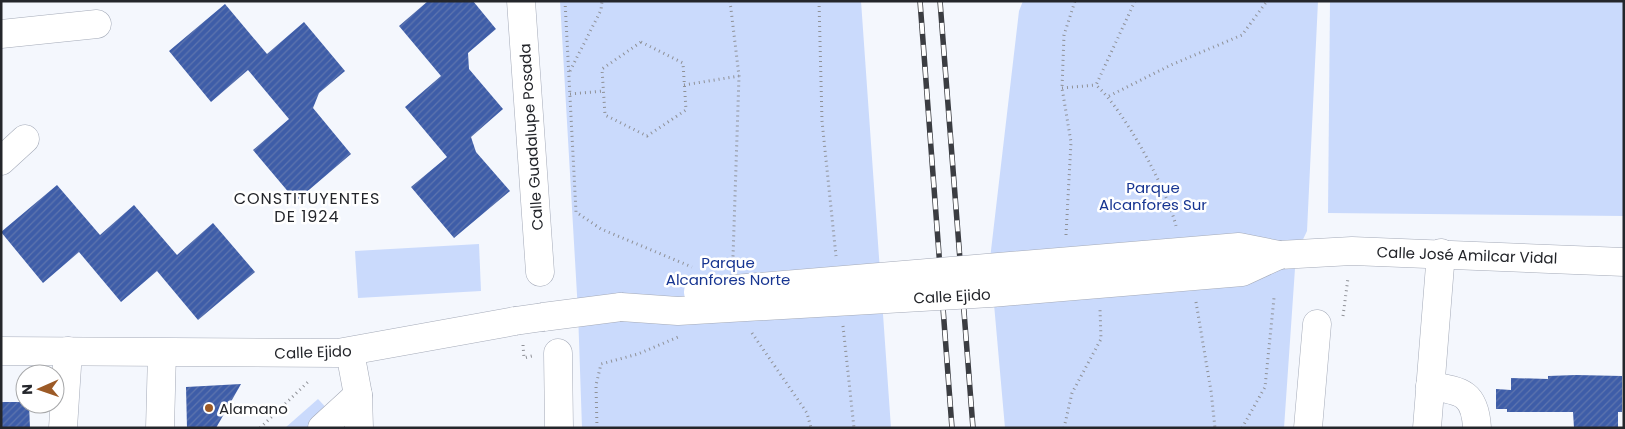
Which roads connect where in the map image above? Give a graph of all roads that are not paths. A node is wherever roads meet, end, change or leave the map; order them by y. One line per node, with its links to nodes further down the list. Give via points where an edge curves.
1 (521, 1): 9 (street, Calle Guadalupe Posada)
2 (97, 24): 3 (street)
3 (1, 34)
4 (25, 139): 5 (street)
5 (1, 161)
6 (1309, 253): 7 (street, Calle José Amilcar Vidal); 13 (street, Calle Ejido, bridge, via 1279,255 1239,247 677,294 621,307 515,321)
7 (1441, 254): 8 (street, Calle José Amilcar Vidal); 16 (street)
8 (1624, 262)
9 (540, 272)
10 (1317, 324): 23 (street)
11 (68, 351): 12 (street, Calle Ejido); 14 (street, Calle Ejido); 18 (street)
12 (1, 352)
13 (344, 352): 14 (street, Calle Ejido); 17 (street)
14 (162, 353): 19 (street)
15 (558, 353): 22 (street)
16 (1430, 386): 24 (street); 25 (street, via 1460,391 1473,405)
17 (358, 395): 20 (street); 21 (street)
18 (63, 428)
19 (160, 428)
20 (322, 428)
21 (358, 428)
22 (559, 428)
23 (1308, 428)
24 (1427, 428)
25 (1478, 428)

